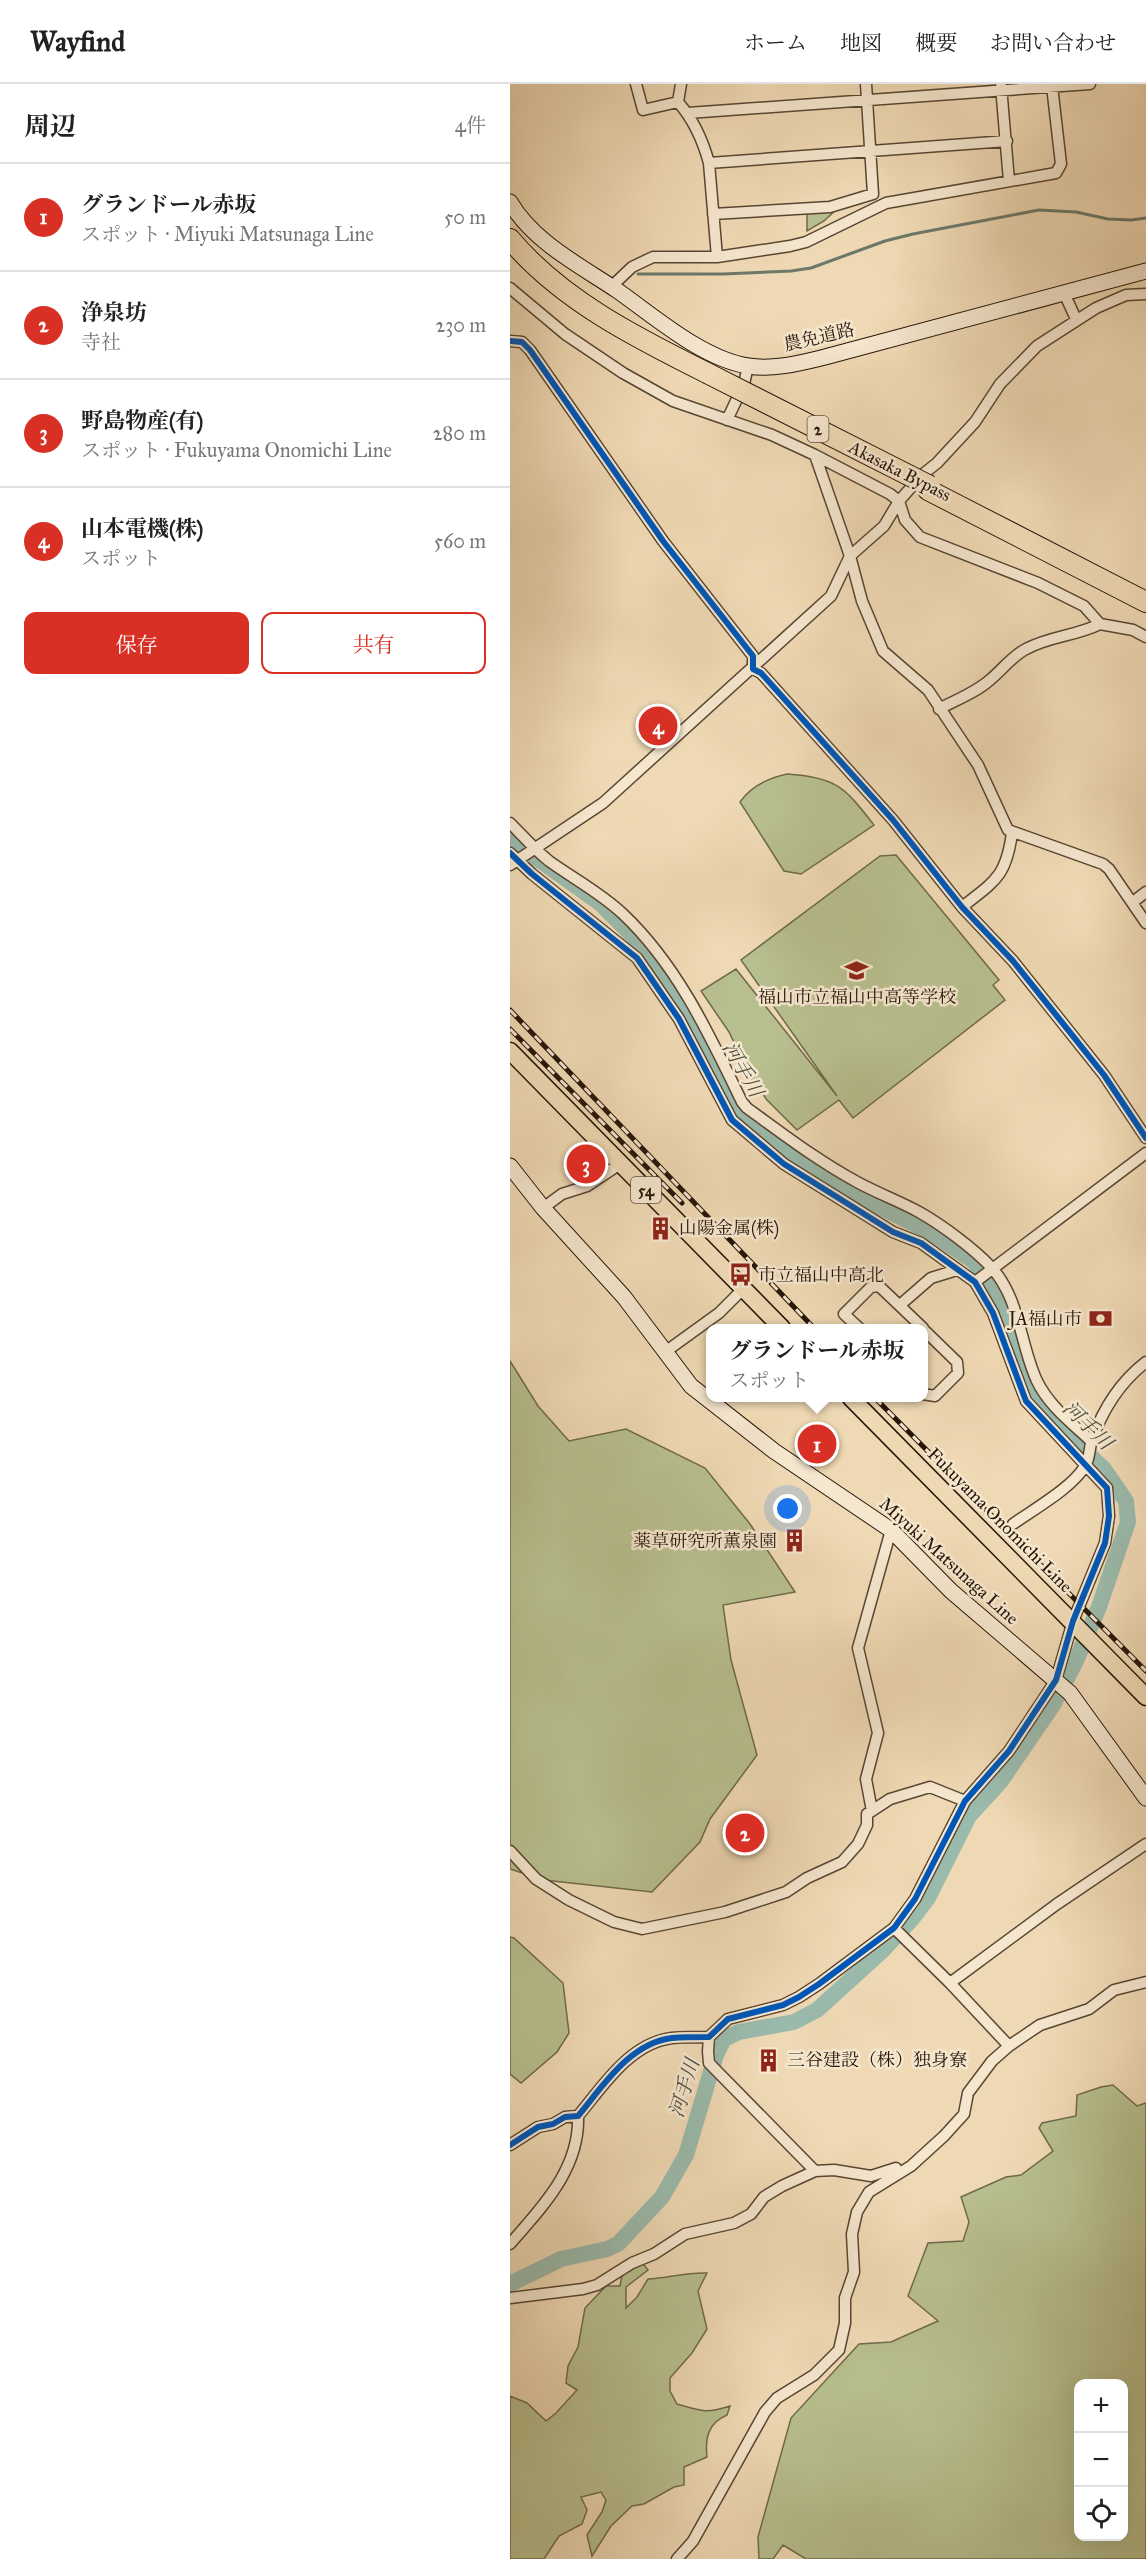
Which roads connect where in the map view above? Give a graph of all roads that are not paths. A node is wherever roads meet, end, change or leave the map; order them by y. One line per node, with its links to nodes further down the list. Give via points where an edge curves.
1 (636, 84): 7 (street, via 643,110)
2 (681, 84): 7 (street)
3 (866, 84): 8 (street)
4 (1090, 84): 5 (street)
5 (1052, 86): 6 (street); 13 (street, via 1061,164 1056,173)
6 (1001, 88): 8 (street); 10 (street)
7 (678, 102): 9 (street)
8 (868, 102): 9 (street); 11 (street)
9 (688, 114): 12 (street)
10 (1007, 141): 11 (street); 13 (street)
11 (871, 150): 12 (street); 15 (street, via 873,194 830,207)
12 (709, 163): 15 (street)
13 (1009, 182): 17 (street, via 886,203 806,242)
14 (510, 202): 20 (main road, 農免道路, via 529,227)
15 (713, 214): 17 (street)
16 (510, 239): 27 (highway, Akasaka Bypass / 2, via 547,276 600,315)
17 (717, 257): 20 (street, via 653,257 632,267)
18 (510, 258): 27 (highway, Akasaka Bypass / 2, via 528,277 608,331)
19 (1146, 271): 22 (main road, 農免道路)
20 (611, 286): 26 (main road, 農免道路, via 684,337 719,357)
21 (510, 288): 29 (street, via 565,334 623,374 673,401)
22 (1064, 293): 24 (street); 26 (main road, 農免道路, via 790,365)
23 (1146, 294): 24 (street, via 1126,295)
24 (1076, 319): 31 (street, via 1037,346 1000,384 975,422 937,464)
25 (510, 341): 38 (street, via 522,342 530,350 663,541 753,656)
26 (748, 366): 28 (street)
27 (705, 375): 31 (highway, Akasaka Bypass / 2, bridge)
28 (744, 384): 29 (street); 31 (street)
29 (727, 420): 30 (street)
30 (815, 455): 32 (street); 33 (street)
31 (926, 484): 32 (street); 34 (highway, Akasaka Bypass / 2); 35 (highway, Akasaka Bypass / 2)
32 (899, 501): 33 (street, via 884,526); 36 (street, via 905,520 920,537 1038,583 1084,606)
33 (850, 556): 38 (street, via 831,596); 39 (street, via 862,601 883,651 928,690)
34 (1146, 596)
35 (1146, 602)
36 (1100, 624): 37 (street, via 1133,630); 39 (street, via 1026,649 991,680)
37 (1146, 637)
38 (753, 669): 42 (street, via 603,802); 46 (street, via 761,673 893,820)
39 (939, 709): 41 (street, via 978,765 999,814)
40 (510, 823): 42 (street)
41 (1012, 833): 45 (street, via 1103,864); 46 (street, via 1009,857 1002,872)
42 (533, 849): 43 (street); 54 (street, via 606,899 641,932 701,1018 747,1108 847,1176 920,1212)
43 (514, 859): 55 (street, via 637,958 679,1019 732,1120 784,1164 893,1232 921,1243)
44 (1146, 892): 45 (street)
45 (1132, 902): 47 (street)
46 (962, 907): 49 (street, via 1013,961 1104,1075)
47 (1146, 923)
48 (510, 1051): 51 (main road, 54)
49 (1146, 1138)
50 (1146, 1153): 54 (street)
51 (620, 1164): 53 (street); 57 (main road, 54)
52 (510, 1166): 53 (main road, Miyuki Matsunaga Line)
53 (543, 1208): 63 (main road, Miyuki Matsunaga Line, via 624,1298)
54 (990, 1269): 56 (street); 69 (street, via 1000,1279 1020,1322 1044,1393)
55 (957, 1270): 56 (street); 58 (street, via 931,1278)
56 (976, 1281): 70 (street, via 993,1313 1026,1401)
57 (743, 1289): 59 (main road, 54); 63 (street, via 719,1313)
58 (900, 1305): 60 (street, via 879,1286 871,1287 844,1314); 61 (street)
59 (777, 1324)
60 (853, 1324)
61 (918, 1324)
62 (928, 1334): 65 (street, via 957,1362 958,1373 935,1396)
63 (665, 1352): 66 (main road, Miyuki Matsunaga Line)
64 (1146, 1362): 69 (street, via 1131,1373 1110,1401)
65 (928, 1396)
66 (706, 1399)
67 (709, 1402): 72 (main road, Miyuki Matsunaga Line)
68 (855, 1402): 73 (main road, Fukuyama Onomichi Line)
69 (1091, 1444): 70 (street)
70 (1086, 1464): 71 (street, via 1069,1483); 73 (street, via 1107,1488 1109,1516 1105,1543)
71 (1013, 1524)
72 (891, 1530): 74 (main road, Miyuki Matsunaga Line, via 951,1592); 78 (street, via 858,1648 878,1733 866,1779)
73 (1076, 1624): 74 (street); 75 (main road, Fukuyama Onomichi Line)
74 (1061, 1684): 76 (main road, Miyuki Matsunaga Line); 77 (street)
75 (1146, 1697)
76 (1146, 1798)
77 (965, 1801): 78 (street, via 930,1787 890,1799); 81 (street)
78 (872, 1811): 80 (street, via 867,1814 867,1825 858,1844 842,1862 786,1892 725,1912 642,1929 614,1922 569,1900 536,1879)
79 (1146, 1844): 83 (street)
80 (510, 1851)
81 (896, 1929): 83 (street); 84 (street, via 799,1997 728,2019)
82 (1146, 1982): 85 (street, via 1114,1990 1089,2009 1040,2025)
83 (950, 1983): 85 (street)
84 (709, 2037): 86 (street, via 671,2038 654,2043 628,2059); 89 (street, via 709,2063)
85 (1009, 2046): 88 (street, via 968,2093 964,2114)
86 (578, 2116): 87 (street, via 538,2127); 90 (street, via 567,2170 555,2191)
87 (510, 2145)
88 (911, 2166): 89 (street, via 871,2176); 92 (street, via 869,2192 857,2212 852,2234 854,2272 845,2298 839,2350 814,2375 777,2398 765,2412 693,2541)
89 (815, 2171): 91 (street, via 764,2197 751,2214 734,2223 685,2234 597,2285)
90 (510, 2244)
91 (510, 2298)
92 (677, 2559)

